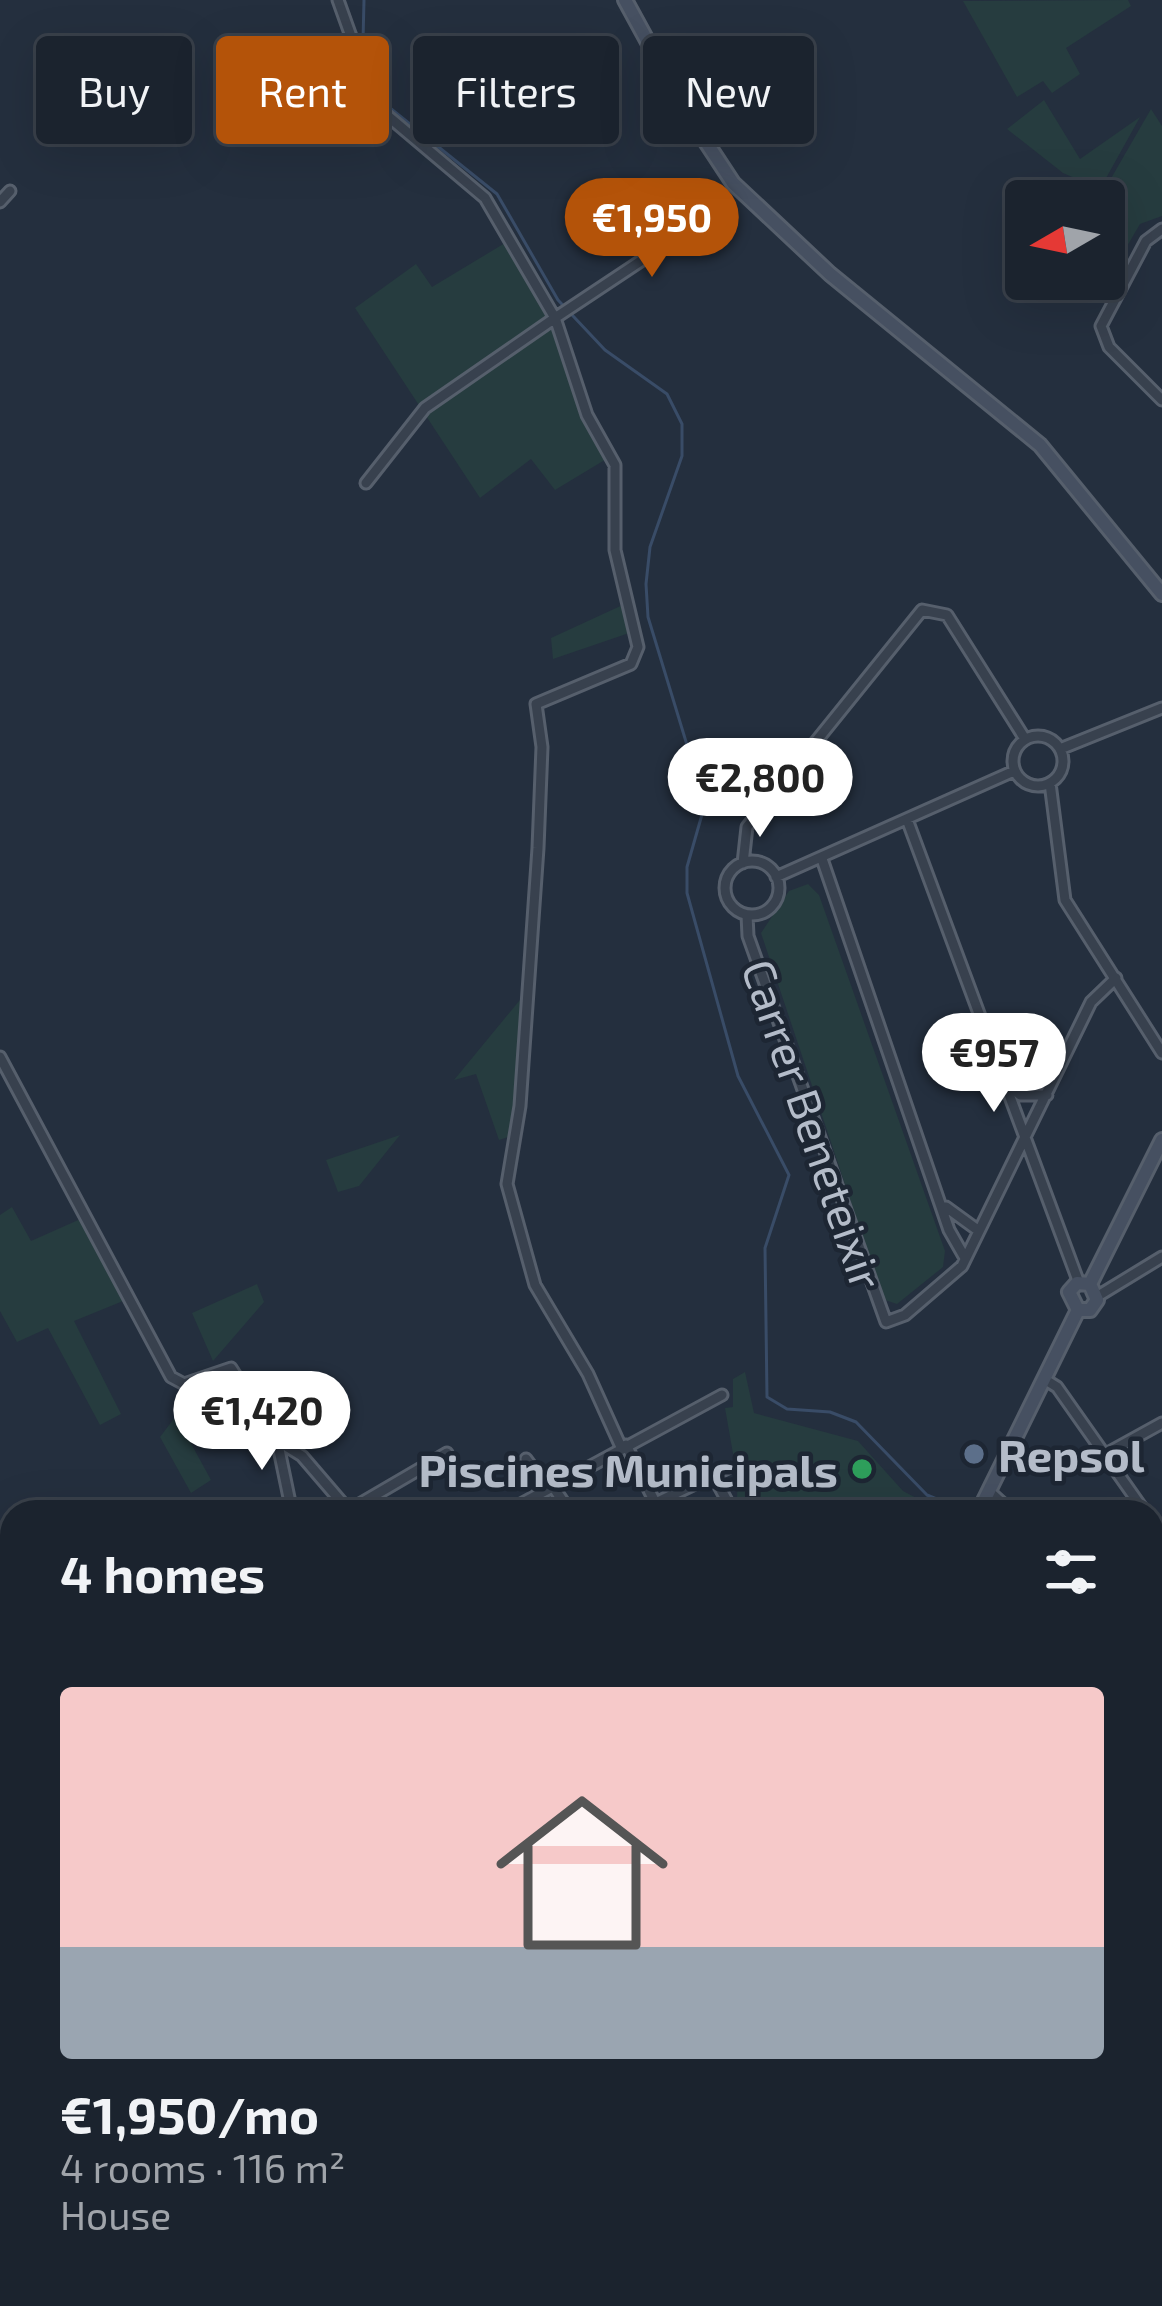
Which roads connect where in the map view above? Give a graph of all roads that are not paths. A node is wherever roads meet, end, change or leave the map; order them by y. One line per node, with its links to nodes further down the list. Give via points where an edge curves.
1 (338, 0): 7 (street, via 376,106 485,198)
2 (625, 0): 10 (street, via 734,183 830,274 1040,445)
3 (10, 191): 4 (street)
4 (0, 202)
5 (707, 217): 7 (street)
6 (1162, 229): 8 (street, via 1146,241 1102,316 1109,347)
7 (559, 316): 9 (street, via 424,408); 42 (street, via 587,415 615,465 615,550 638,647 631,664 536,704 541,767 508,1196 535,1285)
8 (1162, 400)
9 (366, 483)
10 (1143, 571): 11 (street); 12 (street)
11 (1162, 594)
12 (1162, 608)
13 (1162, 698): 14 (street)
14 (1156, 708): 16 (street)
15 (1025, 739): 16 (street, via 1048,738); 17 (street, via 1014,752); 21 (street, via 946,615 922,610 747,827)
16 (1060, 749): 18 (street, via 1062,768)
17 (1014, 771): 18 (street, via 1033,786); 19 (street)
18 (1050, 784): 24 (street, via 1065,900)
19 (908, 822): 20 (street); 27 (street)
20 (822, 860): 22 (street); 32 (street)
21 (743, 862): 22 (street, via 766,865); 23 (street, via 727,878 726,894)
22 (776, 877): 23 (street, via 770,908)
23 (747, 914): 35 (street, Carrer Beneteixir, via 880,1315 895,1322 946,1284)
24 (1117, 978): 25 (street); 28 (street, via 1091,1002)
25 (1160, 1045)
26 (0, 1057): 41 (street, via 171,1377 184,1384 231,1368)
27 (1004, 1078): 28 (street, via 1019,1095); 29 (street); 30 (street)
28 (1047, 1095): 29 (street)
29 (1034, 1120): 30 (street)
30 (1025, 1139): 33 (street); 36 (street)
31 (1162, 1140): 36 (street)
32 (937, 1192): 33 (street, via 950,1215); 35 (street)
33 (979, 1231): 35 (street)
34 (1162, 1257): 36 (street)
35 (965, 1258)
36 (1089, 1288): 37 (street, via 1091,1309); 37 (street, via 1069,1298)
37 (1078, 1310): 38 (street)
38 (1044, 1379): 44 (street); 49 (street)
39 (722, 1395): 42 (street)
40 (1162, 1424): 44 (street)
41 (277, 1441): 50 (street); 51 (street, via 302,1456)
42 (623, 1446): 48 (street); 55 (street)
43 (447, 1454): 52 (street)
44 (1104, 1454): 60 (street)
45 (526, 1459): 48 (street)
46 (728, 1468): 47 (street)
47 (713, 1475): 56 (street); 57 (street)
48 (550, 1487): 53 (street); 54 (street)
49 (989, 1491): 58 (street); 59 (street)
50 (289, 1500)
51 (339, 1500)
52 (369, 1500)
53 (532, 1500)
54 (560, 1500)
55 (657, 1500)
56 (660, 1500)
57 (727, 1500)
58 (984, 1500)
59 (999, 1500)
60 (1137, 1500)

